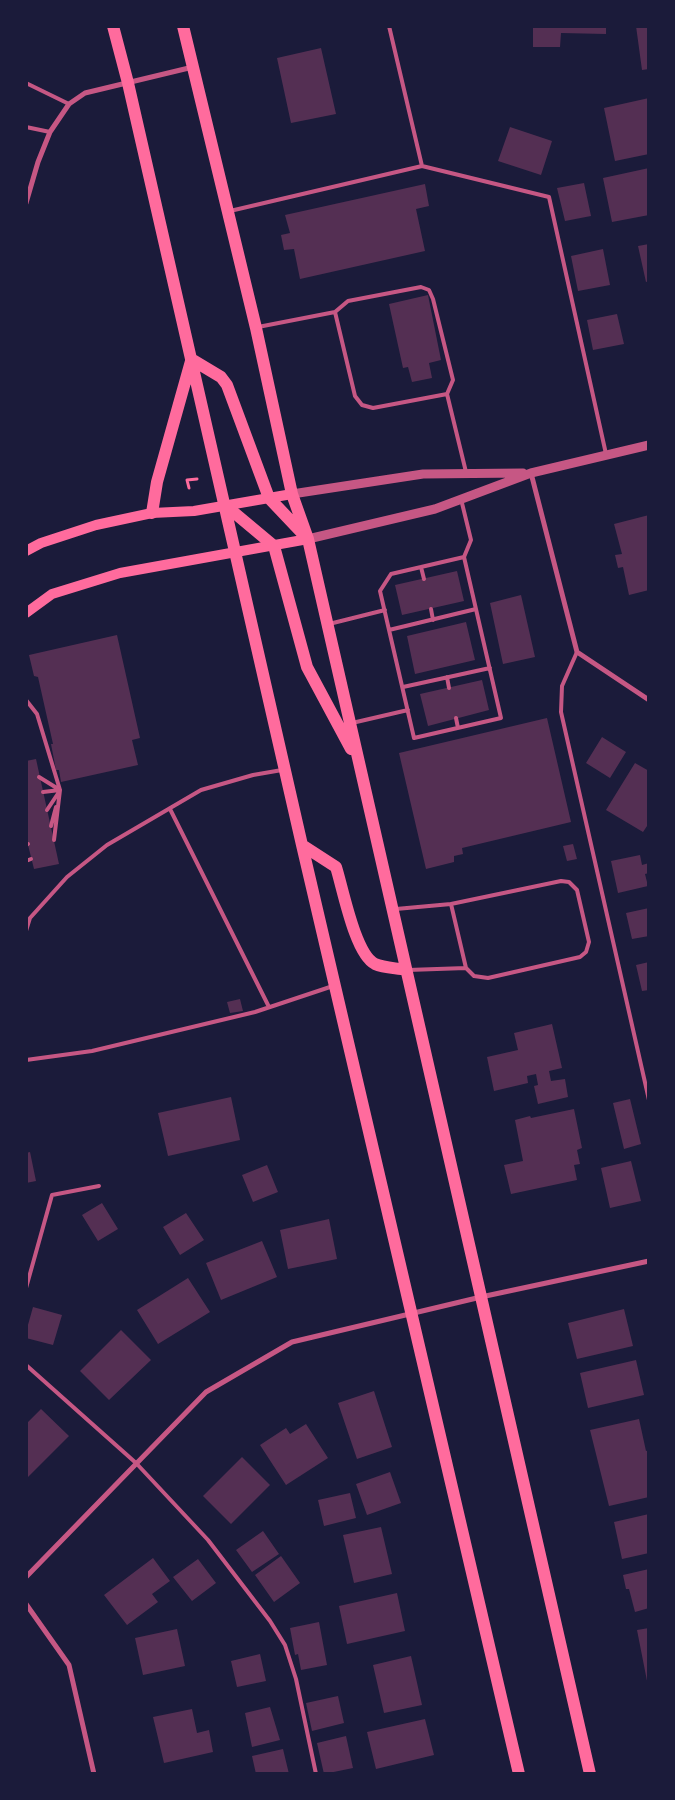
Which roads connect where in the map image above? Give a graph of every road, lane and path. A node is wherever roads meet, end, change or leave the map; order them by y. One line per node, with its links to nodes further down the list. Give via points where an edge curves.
1 (113, 26): 6 (main road)
2 (183, 26): 4 (main road)
3 (389, 26): 10 (lane)
4 (194, 67): 6 (street); 12 (main road)
5 (26, 83): 7 (lane)
6 (128, 83): 7 (street, via 85,93); 15 (main road)
7 (69, 104): 9 (street)
8 (26, 127): 9 (lane)
9 (50, 132): 11 (street)
10 (422, 166): 12 (lane); 18 (lane, via 549,197)
11 (26, 203)
12 (228, 212): 14 (main road)
13 (335, 312): 14 (lane); 16 (lane, via 355,396 362,405 372,408); 16 (lane, via 348,301 421,287 429,290 452,380)
14 (256, 328): 23 (main road)
15 (191, 359): 24 (main road, via 221,377 226,385); 26 (main road); 27 (main road, via 157,482)
16 (447, 394): 20 (lane)
17 (649, 445): 18 (street)
18 (606, 455): 19 (street)
19 (531, 473): 20 (street); 25 (street); 42 (street)
20 (466, 474): 23 (street, via 423,474)
21 (197, 479): 22 (path, via 187,480)
22 (189, 488)
23 (292, 494): 24 (main road); 28 (main road)
24 (269, 498): 26 (main road); 28 (main road)
25 (461, 499): 28 (street, via 435,509); 32 (lane, via 471,540)
26 (225, 505): 27 (main road, via 194,512); 29 (main road); 31 (main road)
27 (152, 513): 30 (main road, via 96,525)
28 (308, 540): 29 (main road); 40 (main road)
29 (274, 546): 31 (main road); 53 (main road, via 307,667)
30 (26, 551)
31 (236, 552): 38 (main road, via 120,573 52,594); 54 (main road)
32 (464, 557): 33 (lane); 36 (lane)
33 (421, 567): 34 (lane); 37 (lane, via 391,574 380,591)
34 (424, 579)
35 (431, 609): 39 (lane)
36 (476, 609): 39 (lane); 43 (lane)
37 (385, 610): 40 (lane); 41 (lane)
38 (26, 612)
39 (433, 620): 41 (lane)
40 (327, 624): 51 (main road)
41 (389, 630): 45 (lane)
42 (577, 652): 48 (street); 73 (lane, via 562,686 561,712)
43 (490, 668): 44 (lane); 52 (lane, via 500,718)
44 (447, 677): 45 (lane); 46 (lane)
45 (402, 687): 49 (lane)
46 (448, 688)
47 (26, 700): 56 (lane, via 37,714)
48 (649, 700)
49 (408, 710): 51 (lane); 52 (lane, via 414,738)
50 (456, 718): 52 (lane)
51 (350, 723): 53 (main road)
52 (458, 728)
53 (359, 763): 66 (main road)
54 (285, 770): 58 (lane, via 253,775 201,790); 62 (main road)
55 (39, 777): 56 (lane)
56 (60, 790): 57 (lane); 59 (lane); 60 (lane); 61 (lane)
57 (43, 792)
58 (170, 809): 67 (lane, via 107,845 67,876 30,918); 71 (lane)
59 (47, 810)
60 (50, 826)
61 (54, 840)
62 (302, 845): 69 (main road, via 336,867 359,945 366,957 376,964); 70 (main road)
63 (31, 859): 64 (lane)
64 (26, 861)
65 (451, 904): 66 (lane); 68 (lane); 68 (lane, via 561,881 569,882 577,890 589,942 586,952 580,957 488,978 474,976)
66 (392, 909): 69 (main road)
67 (26, 931)
68 (466, 968): 69 (lane)
69 (406, 970): 77 (main road)
70 (335, 985): 71 (lane); 78 (main road)
71 (269, 1007): 72 (lane, via 92,1051)
72 (26, 1060)
73 (649, 1100)
74 (99, 1186): 76 (lane, via 52,1195)
75 (649, 1261): 77 (street)
76 (26, 1288)
77 (481, 1297): 78 (street); 86 (main road)
78 (412, 1313): 80 (street, via 292,1342 206,1392); 85 (main road)
79 (26, 1365): 80 (lane)
80 (136, 1463): 81 (street); 84 (lane, via 208,1540 285,1645 296,1679)
81 (26, 1577)
82 (26, 1604): 83 (street, via 69,1665)
83 (94, 1774)
84 (316, 1774)
85 (518, 1774)
86 (590, 1774)

